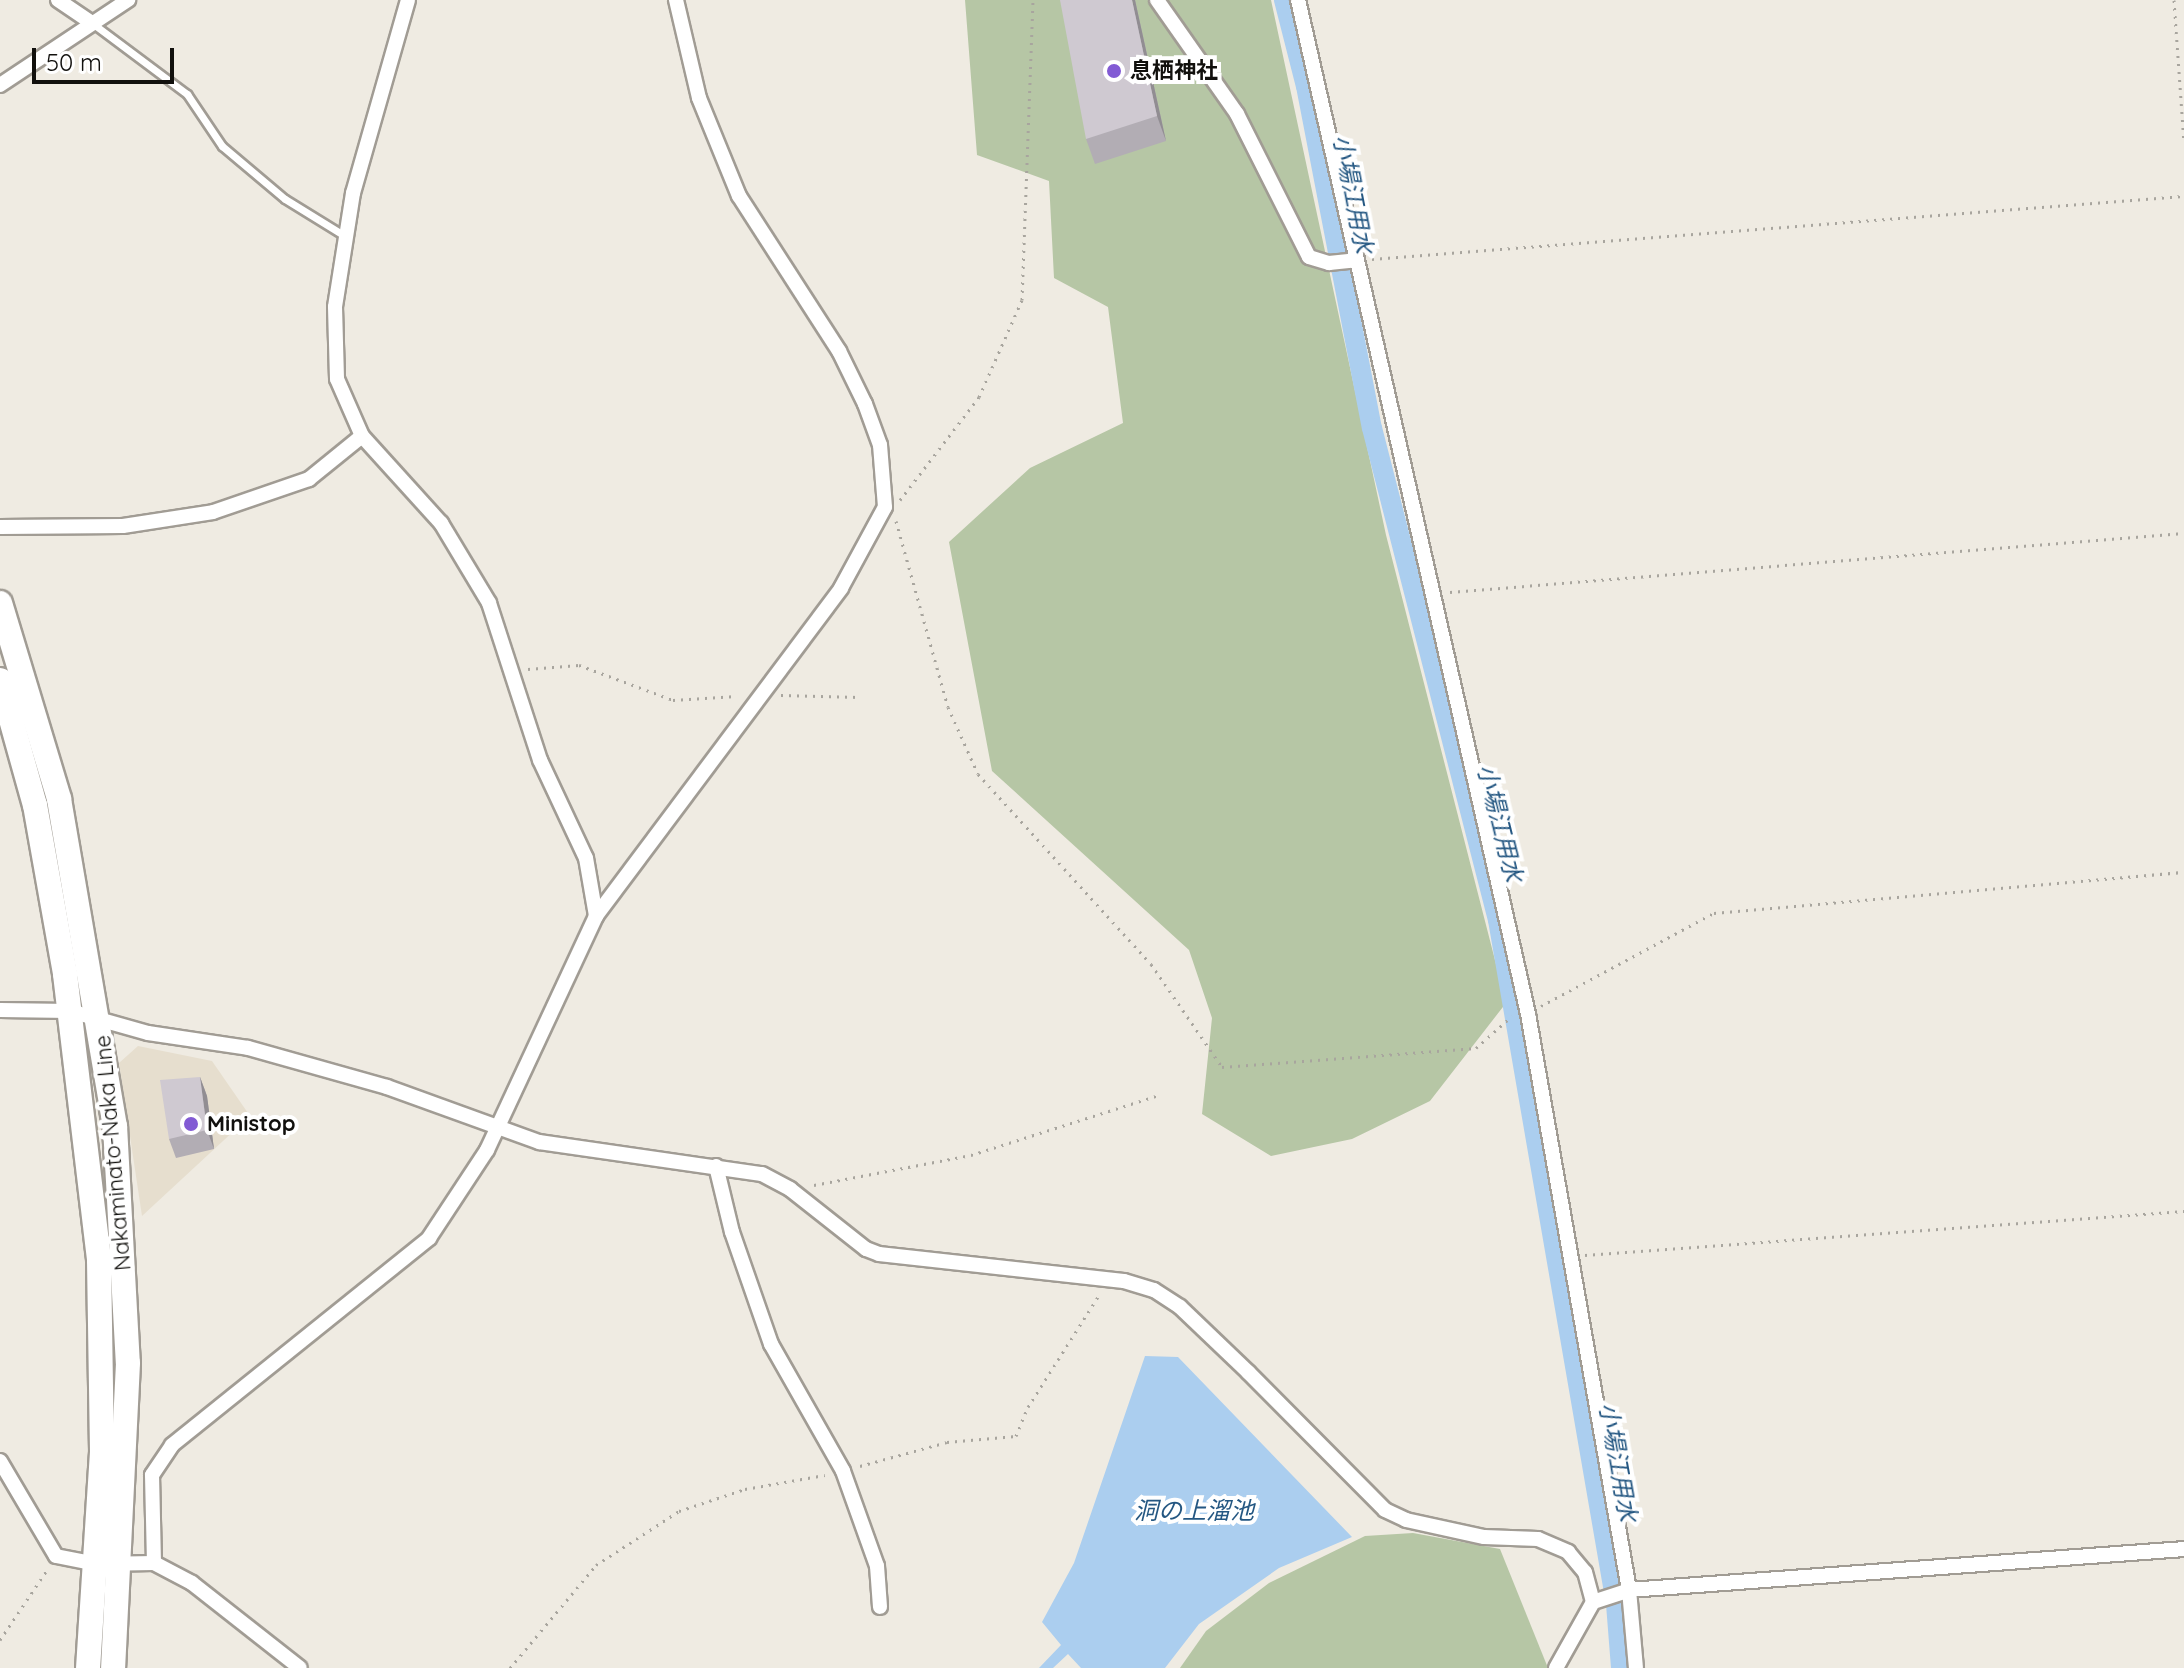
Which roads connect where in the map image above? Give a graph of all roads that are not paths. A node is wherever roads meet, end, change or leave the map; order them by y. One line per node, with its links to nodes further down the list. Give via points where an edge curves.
1 (58, 0): 7 (street)
2 (128, 0): 7 (street)
3 (408, 0): 9 (street)
4 (676, 0): 15 (street, via 699,98 739,196 839,351 865,404 885,478 885,507 841,588 756,695)
5 (1157, 0): 10 (street, via 1237,114 1309,257 1329,263)
6 (1298, 0): 10 (street)
7 (92, 23): 8 (street); 9 (lane, via 187,94 222,146 285,199)
8 (0, 85)
9 (345, 236): 11 (street, via 335,356 337,379)
10 (1351, 260): 26 (street, via 1528,1014)
11 (362, 436): 12 (street, via 309,479 213,512 123,526); 15 (street, via 441,523 489,603 540,760 586,858)
12 (0, 527)
13 (0, 603): 18 (main road, Nakaminato-Naka Line, via 59,799)
14 (0, 680): 17 (main road, Nakaminato-Naka Line, via 35,805)
15 (596, 916): 19 (street)
16 (0, 1010): 17 (street)
17 (70, 1011): 18 (street); 25 (main road, Nakaminato-Naka Line, via 99,1260 102,1421)
18 (100, 1020): 19 (street, via 264,1053 387,1087); 23 (main road, Nakaminato-Naka Line, via 115,1126 126,1304)
19 (496, 1129): 20 (street, via 577,1149); 24 (street, via 429,1238 172,1445 152,1475)
20 (716, 1166): 27 (street, via 762,1174 790,1189 879,1254 1154,1290 1180,1307 1385,1510 1406,1520 1484,1537 1538,1539 1558,1547 1585,1572); 28 (street, via 732,1232 771,1344 843,1471 877,1566)
21 (0, 1461): 25 (street, via 56,1556)
22 (2184, 1549): 26 (street)
23 (122, 1563): 24 (street); 25 (street); 30 (main road, Nakaminato-Naka Line)
24 (154, 1563): 31 (street, via 192,1583)
25 (97, 1564): 29 (main road, Nakaminato-Naka Line)
26 (1620, 1593): 27 (street); 33 (street)
27 (1593, 1602): 32 (street)
28 (880, 1607)
29 (88, 1668)
30 (113, 1668)
31 (300, 1668)
32 (1556, 1668)
33 (1636, 1668)

